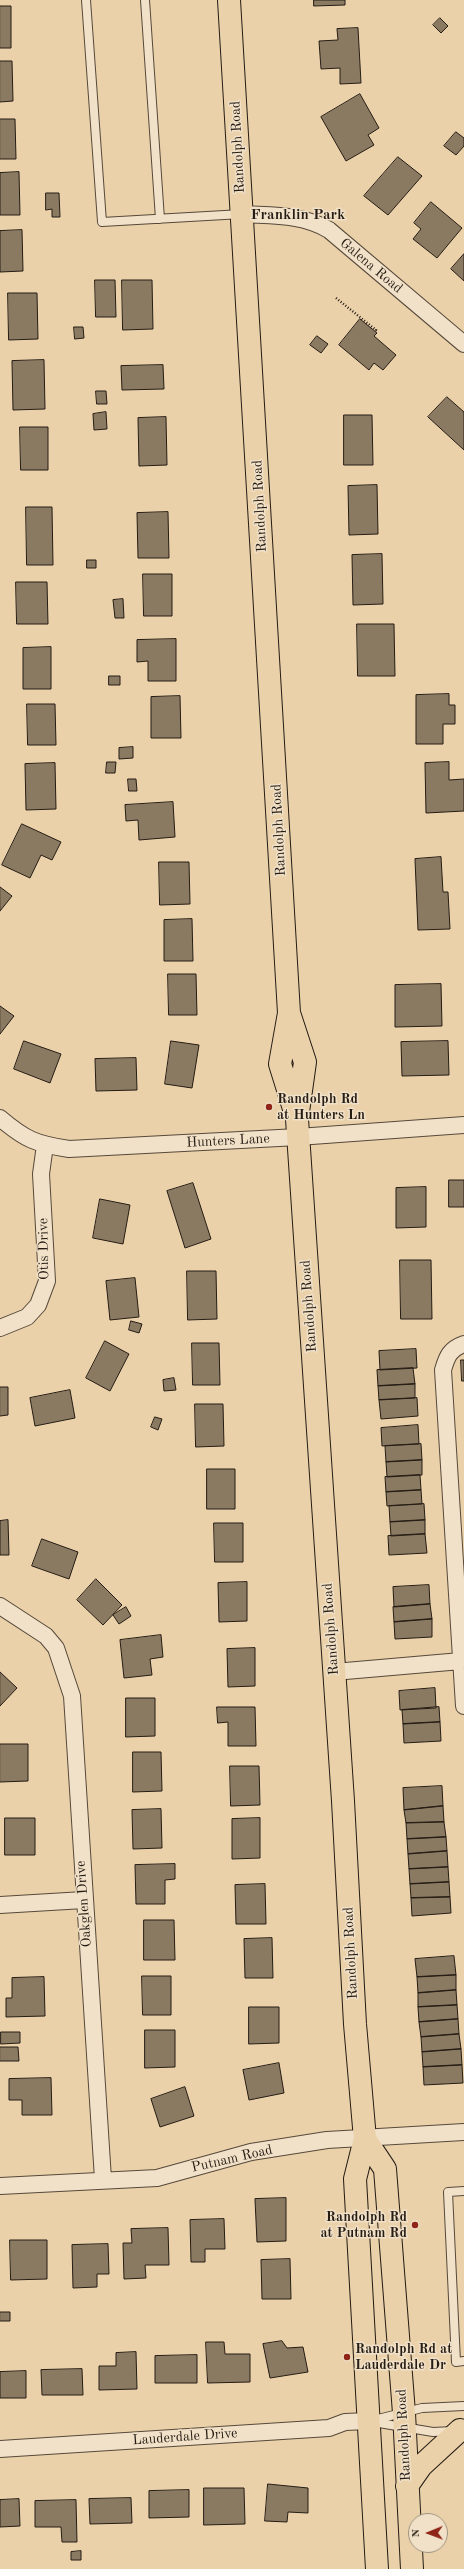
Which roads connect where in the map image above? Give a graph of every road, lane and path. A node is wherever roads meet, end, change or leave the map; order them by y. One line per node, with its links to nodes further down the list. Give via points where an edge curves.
1 (86, 0): 5 (lane, via 102,222)
2 (145, 0): 5 (lane)
3 (229, 0): 4 (main road, Randolph Road)
4 (242, 214): 5 (lane); 8 (street, Galena Road, via 295,217 315,222 329,230); 11 (main road, Randolph Road, via 290,1013 280,1064)
5 (160, 219)
6 (336, 298): 7 (path, via 376,330)
7 (374, 331)
8 (464, 344)
9 (0, 1118): 12 (street, Hunters Lane, via 24,1138)
10 (464, 1124): 11 (street, Hunters Lane)
11 (297, 1128): 12 (street, Hunters Lane, via 69,1149); 17 (main road, Randolph Road)
12 (45, 1146): 13 (street, Otis Drive, via 41,1174 47,1281 38,1305 27,1318)
13 (0, 1328)
14 (464, 1344): 16 (street, via 447,1355 443,1370)
15 (0, 1606): 19 (street, Oakglen Drive, via 46,1636 56,1648 72,1696)
16 (461, 1661): 17 (street); 18 (street)
17 (334, 1672): 22 (main road, Randolph Road, via 355,2024)
18 (464, 1706)
19 (84, 1900): 20 (street); 23 (street, Oakglen Drive)
20 (0, 1905)
21 (464, 2132): 22 (street, Putnam Road)
22 (365, 2140): 23 (street, Putnam Road, via 328,2140 251,2152 157,2178); 28 (main road, Randolph Road, via 385,2168); 29 (main road, Randolph Road, via 355,2179)
23 (103, 2179): 24 (street, Putnam Road)
24 (0, 2186)
25 (464, 2191): 26 (lane, via 448,2192 456,2362)
26 (464, 2361)
27 (464, 2406): 28 (lane, via 422,2408)
28 (404, 2420): 29 (lane); 29 (lane); 30 (lane, via 433,2432); 32 (main road, Randolph Road)
29 (369, 2421): 31 (street, Lauderdale Drive, via 345,2422 330,2428); 33 (main road, Randolph Road)
30 (462, 2430): 32 (main road, via 421,2466)
31 (0, 2449)
32 (407, 2486): 34 (main road, Randolph Road)
33 (376, 2569)
34 (412, 2569)

